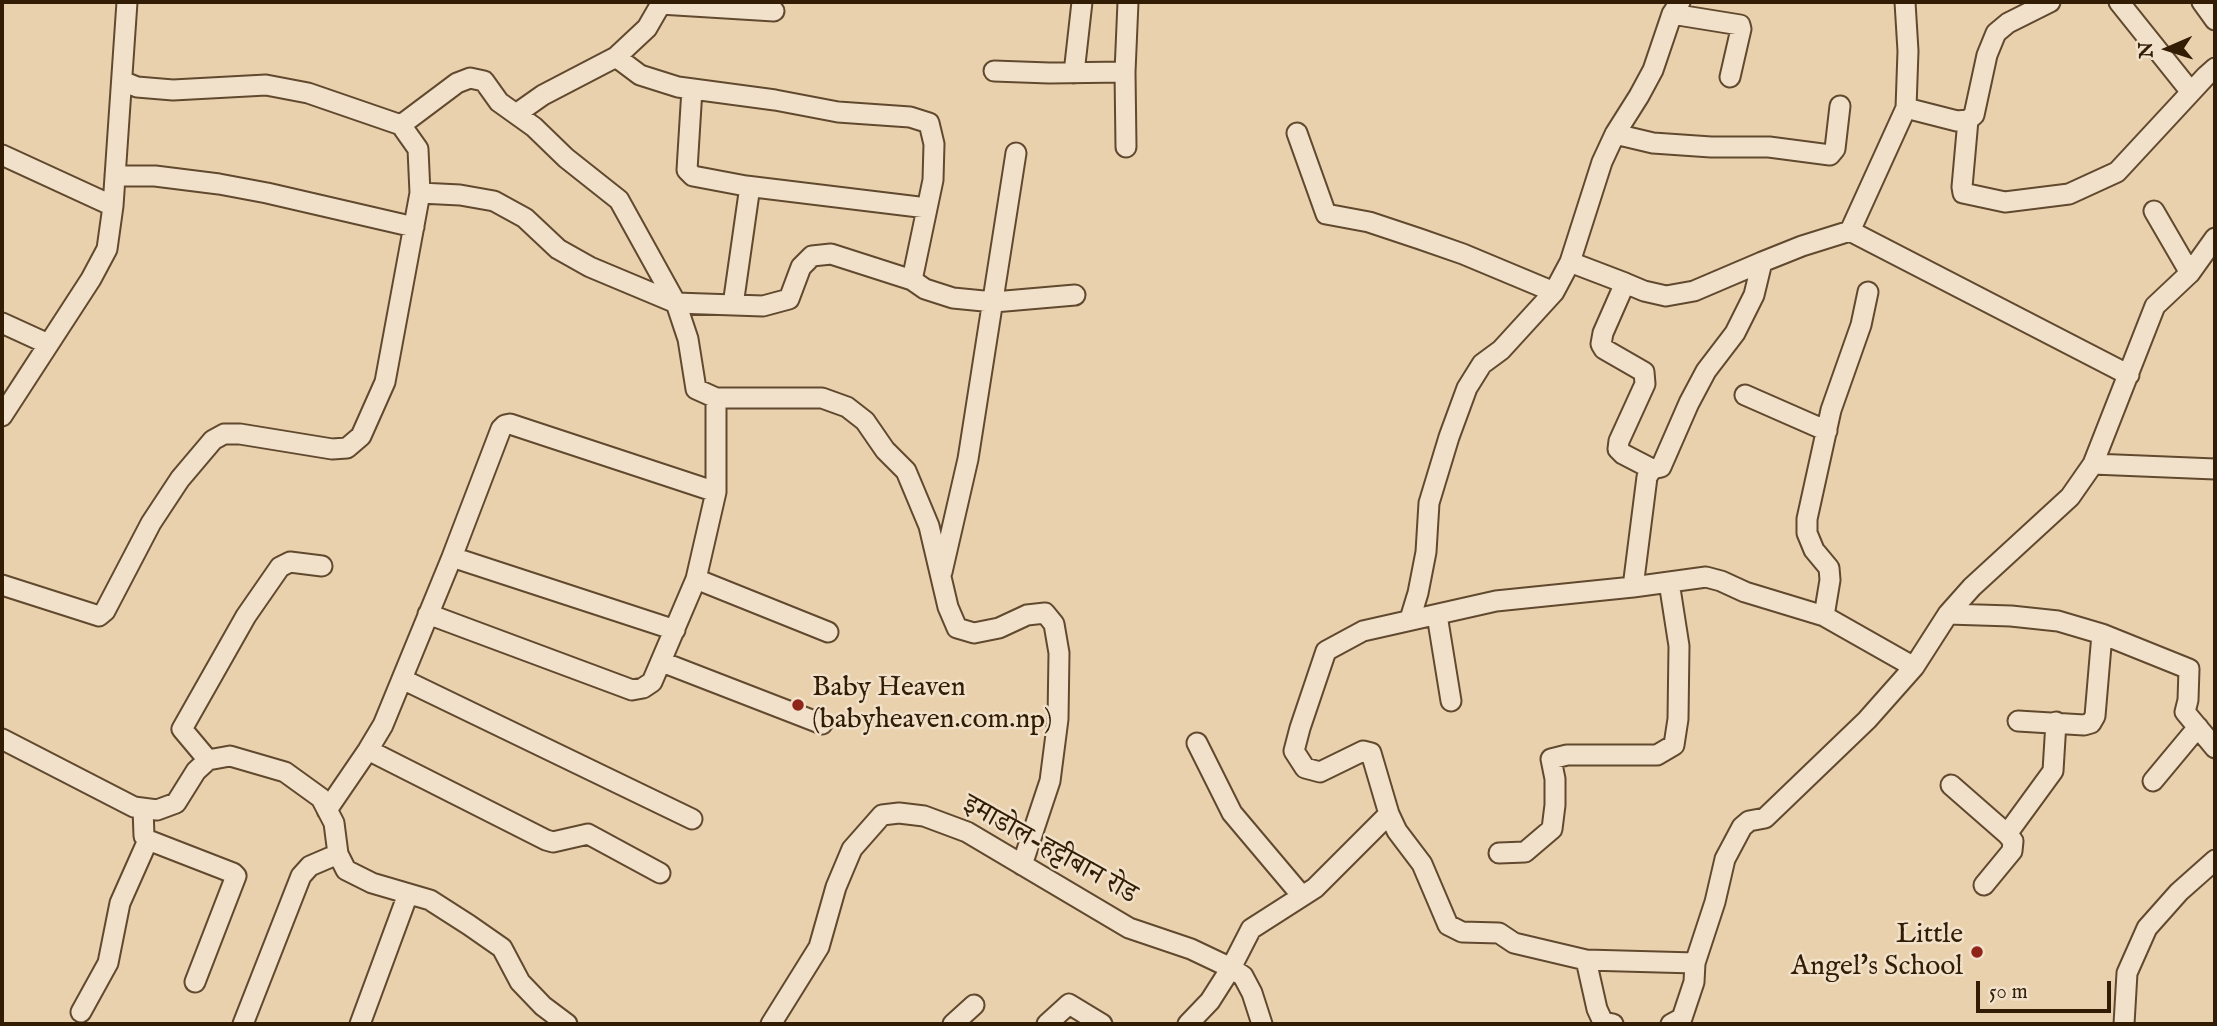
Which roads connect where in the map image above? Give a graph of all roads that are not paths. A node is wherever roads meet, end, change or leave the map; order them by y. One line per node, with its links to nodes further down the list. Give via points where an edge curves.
1 (127, 2): 18 (street)
2 (1082, 2): 16 (street)
3 (1128, 2): 15 (street)
4 (1905, 2): 22 (street)
5 (2050, 2): 24 (street, via 1996,33 1974,115)
6 (2119, 2): 20 (street)
7 (2202, 2): 11 (street)
8 (661, 3): 10 (street); 12 (street, via 647,28)
9 (1676, 8): 17 (street, via 1740,24); 27 (street, via 1653,70)
10 (774, 10)
11 (2215, 20)
12 (616, 57): 19 (street, via 640,75); 23 (street)
13 (2215, 68): 20 (street)
14 (994, 71): 16 (street)
15 (1125, 72): 16 (street); 28 (street)
16 (1074, 73)
17 (1730, 77)
18 (122, 81): 25 (street, via 173,90 266,85 307,93); 31 (street)
19 (692, 89): 32 (street, via 687,170 693,176); 35 (street, via 929,123 934,144)
20 (2191, 92): 24 (street, via 2117,172 2069,194 2005,202 1963,193)
21 (1840, 106): 27 (street, via 1835,149 1830,155 1769,147 1653,143)
22 (1906, 108): 24 (street); 38 (street)
23 (516, 114): 25 (street, via 499,102 484,81 470,78); 49 (street, via 619,200)
24 (1968, 120)
25 (401, 125): 33 (street, via 418,149)
26 (1297, 133): 45 (street, via 1326,214 1420,239)
27 (1615, 134): 40 (street)
28 (1126, 147)
29 (1016, 153): 48 (street)
30 (2, 155): 34 (street)
31 (115, 176): 34 (street); 37 (street, via 155,176 267,192)
32 (746, 186): 35 (street); 50 (street)
33 (420, 193): 37 (street); 49 (street, via 494,201 525,218 558,249 590,267)
34 (113, 206): 52 (street, via 107,249)
35 (927, 208): 43 (street)
36 (2154, 211): 42 (street)
37 (414, 227): 67 (street, via 385,382 361,436 347,448 332,449 240,434 213,440 151,523 99,616)
38 (1850, 231): 41 (street); 53 (street)
39 (2215, 238): 42 (street)
40 (1570, 262): 44 (street); 45 (street)
41 (1762, 262): 44 (street, via 1694,291 1666,296); 60 (street, via 1754,295 1735,333 1706,371 1661,467)
42 (2190, 273): 53 (street, via 2155,306)
43 (912, 281): 48 (street, via 953,298); 50 (street, via 831,254 812,256 801,267 789,299 763,306)
44 (1625, 283): 60 (street, via 1601,344 1644,372 1645,384 1618,449)
45 (1554, 292): 73 (street, via 1501,350 1482,364 1467,388 1429,503 1426,552)
46 (1868, 292): 57 (street)
47 (1075, 295): 48 (street)
48 (994, 302): 64 (street, via 968,459)
49 (676, 303): 50 (street); 55 (street, via 688,339 696,389)
50 (733, 305)
51 (2, 323): 52 (street)
52 (48, 344): 56 (street)
53 (2129, 375): 58 (street)
54 (1745, 395): 57 (street)
55 (716, 398): 61 (street); 64 (street, via 822,398 847,407 865,421 906,471 929,526)
56 (2, 416)
57 (1826, 432): 72 (street, via 1807,519 1814,550 1829,568)
58 (2093, 464): 59 (street); 70 (street, via 2070,497)
59 (2215, 469)
60 (1652, 470): 68 (street, via 1644,490)
61 (716, 492): 62 (street, via 510,424 501,429); 65 (street)
62 (452, 557): 69 (street); 74 (street)
63 (323, 566): 89 (street, via 290,562 280,567 246,616 183,729)
64 (941, 576): 101 (street, via 957,628 974,633 1045,613 1055,624 1058,719 1050,781)
65 (696, 579): 74 (street); 75 (street)
66 (1669, 582): 68 (street); 72 (street, via 1721,581); 98 (street, via 1679,646 1674,745 1657,755 1551,759 1555,779 1552,829 1525,852)
67 (2, 585)
68 (1633, 587): 71 (street, via 1496,600)
69 (428, 614): 77 (street, via 632,690 652,682); 79 (street)
70 (1948, 614): 76 (street, via 2058,621); 78 (street)
71 (1437, 615): 73 (street); 80 (street)
72 (1825, 616): 78 (street)
73 (1410, 619): 94 (street, via 1363,631 1326,651 1294,751 1305,768 1320,772 1363,751 1371,753)
74 (675, 630): 77 (street)
75 (828, 632)
76 (2102, 634): 82 (street, via 2095,716 2091,723); 84 (street, via 2189,669 2185,712)
77 (662, 662): 83 (street)
78 (1914, 667): 107 (street, via 1867,720 1765,818 1742,827 1725,859)
79 (401, 679): 88 (street); 95 (street)
80 (1451, 701)
81 (2018, 721): 82 (street)
82 (2056, 722): 96 (street, via 2053,771)
83 (822, 724)
84 (2198, 727): 87 (street); 90 (street)
85 (2, 739): 92 (street)
86 (1197, 743): 105 (street, via 1232,813)
87 (2214, 743)
88 (368, 750): 93 (street); 102 (street, via 546,840 587,835)
89 (208, 760): 92 (street, via 176,803 157,810); 93 (street, via 230,756 285,772 321,798)
90 (2153, 781)
91 (1951, 785): 96 (street)
92 (143, 808): 97 (street)
93 (327, 810): 99 (street)
94 (1389, 814): 105 (street); 106 (street, via 1422,864 1448,925 1462,932 1499,933 1514,943)
95 (692, 819)
96 (2007, 834): 103 (street, via 2012,851)
97 (148, 840): 109 (street, via 236,876); 111 (street, via 120,903 108,963)
98 (1499, 853)
99 (338, 854): 104 (street, via 346,870); 112 (street, via 310,866 301,876)
100 (2215, 860): 123 (street, via 2147,929 2127,972)
101 (1022, 865): 108 (street, इमाडोल-हट्टीबान रोड, via 1129,928); 115 (street, इमाडोल-हट्टीबान रोड, via 967,832 924,816 882,815 852,849 819,947)
102 (660, 873)
103 (1984, 885)
104 (408, 894): 113 (street); 114 (street, via 430,900 502,948 520,982)
105 (1302, 896): 108 (street, via 1251,929)
106 (1586, 960): 107 (street); 121 (street, via 1597,1009 1603,1022)
107 (1695, 962): 122 (street, via 1694,982 1682,1018)
108 (1231, 968): 119 (street); 120 (street, इमाडोल-हट्टीबान रोड, via 1243,976)
109 (195, 982)
110 (974, 1005): 116 (street)
111 (81, 1012)
112 (243, 1024)
113 (360, 1024)
114 (567, 1024)
115 (771, 1024)
116 (953, 1024)
117 (1047, 1024): 118 (street, via 1069,1004)
118 (1102, 1024)
119 (1188, 1024)
120 (1262, 1024)
121 (1613, 1024)
122 (1671, 1024)
123 (2123, 1024)

